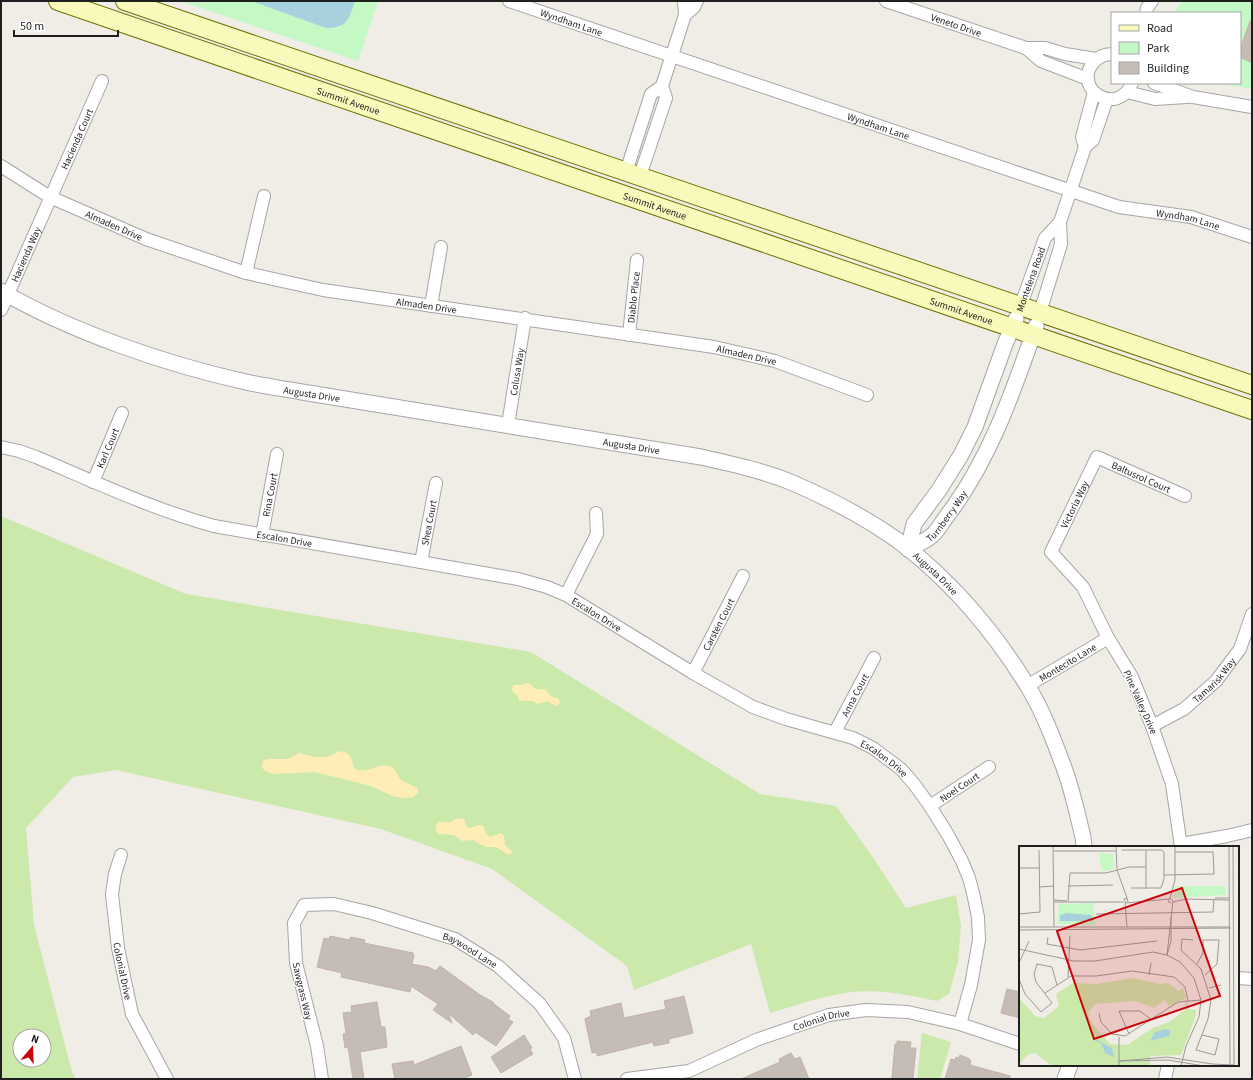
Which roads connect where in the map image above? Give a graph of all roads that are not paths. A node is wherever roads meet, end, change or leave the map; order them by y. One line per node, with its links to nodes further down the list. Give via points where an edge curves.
1 (58, 1): 35 (main road, Summit Avenue)
2 (125, 1): 22 (main road, Summit Avenue)
3 (508, 1): 10 (street, Wyndham Lane)
4 (684, 1): 7 (street)
5 (697, 1): 7 (street)
6 (886, 1): 8 (street, Veneto Drive)
7 (685, 15): 10 (street)
8 (1026, 48): 11 (street, Veneto Drive, via 1045,48); 12 (street, Veneto Drive, via 1041,61)
9 (1111, 53): 11 (street)
10 (672, 57): 22 (street, via 662,86 666,98); 23 (street, Wyndham Lane)
11 (1096, 59): 12 (street, via 1090,68)
12 (1088, 79): 16 (street)
13 (102, 81): 25 (street, Hacienda Court)
14 (1157, 84): 17 (street)
15 (1130, 87): 17 (street, via 1155,99); 18 (street, via 1118,98)
16 (1094, 92): 18 (street); 20 (street, Montelena Road, via 1082,137)
17 (1193, 97): 19 (street)
18 (1107, 99): 20 (street, Montelena Road, via 1093,140)
19 (1252, 107)
20 (1085, 147): 23 (street, Montelena Road)
21 (1, 166): 25 (street, Almaden Drive)
22 (633, 174): 35 (main road, Summit Avenue)
23 (1071, 191): 26 (street, Montelena Road); 27 (street, Wyndham Lane, via 1119,207 1191,217)
24 (264, 196): 30 (street)
25 (50, 198): 30 (street, Almaden Drive, via 146,239); 31 (street, Hacienda Way)
26 (1060, 222): 35 (street, Montelena Road, via 1045,238); 36 (street, Montelena Road, via 1061,244)
27 (1252, 237)
28 (441, 247): 32 (street)
29 (637, 260): 37 (street, Diablo Place)
30 (246, 273): 32 (street, Almaden Drive, via 323,290)
31 (4, 293): 33 (street, Hacienda Way); 42 (street, Augusta Drive, via 100,337 196,369 246,382)
32 (431, 306): 34 (street, Almaden Drive)
33 (1, 310)
34 (525, 318): 37 (street, Almaden Drive); 42 (street, Colusa Way)
35 (1016, 318): 36 (main road, Summit Avenue); 51 (street, Turnberry Way, via 975,427 939,490 914,524)
36 (1036, 325): 38 (main road, Summit Avenue); 40 (main road, Summit Avenue); 51 (street, Turnberry Way, via 1011,396 979,465 958,501 931,537)
37 (629, 335): 39 (street, Almaden Drive, via 714,347 774,361)
38 (1252, 385)
39 (867, 395)
40 (1252, 410)
41 (122, 413): 46 (street, Karl Court)
42 (508, 425): 51 (street, Augusta Drive, via 747,467 792,483 836,504 872,524)
43 (1, 447): 46 (street, Escalon Drive, via 36,457)
44 (277, 454): 50 (street, Rina Court)
45 (1097, 457): 48 (street, Baltusrol Court); 52 (street, Victoria Way)
46 (94, 482): 50 (street, Escalon Drive, via 186,518)
47 (436, 483): 53 (street, Shea Court)
48 (1185, 496)
49 (596, 513): 55 (street, via 597,534)
50 (262, 535): 53 (street, Escalon Drive)
51 (908, 549): 60 (street, Augusta Drive, via 945,582 976,615)
52 (1051, 552): 57 (street, Pine Valley Drive, via 1083,587)
53 (421, 562): 55 (street, Escalon Drive, via 518,580)
54 (743, 576): 59 (street, Carsten Court)
55 (566, 595): 59 (street, Escalon Drive)
56 (1252, 614): 61 (street, Tamarisk Way, via 1240,649 1216,681 1184,709)
57 (1108, 638): 60 (street, Montecito Lane); 61 (street, Pine Valley Drive, via 1132,677)
58 (874, 658): 62 (street, Anna Court)
59 (693, 673): 62 (street, Escalon Drive, via 767,713)
60 (1028, 686): 67 (street, Augusta Drive, via 1064,766)
61 (1152, 726): 66 (street, Pine Valley Drive, via 1172,784)
62 (835, 732): 64 (street, Escalon Drive, via 873,748 887,758 901,769)
63 (989, 767): 64 (street, Noel Court)
64 (930, 806): 72 (street, Escalon Drive, via 970,878 978,917 977,957)
65 (1252, 830): 66 (street)
66 (1181, 845)
67 (1084, 846)
68 (121, 855): 76 (street, Colonial Drive, via 112,894 118,948 132,1014)
69 (304, 905): 77 (street, Sawgrass Way, via 294,923 296,964 317,1046); 78 (street, Baywood Lane, via 334,904 433,932 455,940 498,966 540,1004 564,1038)
70 (1239, 978): 71 (street)
71 (1252, 979)
72 (960, 1024): 73 (street, Colonial Drive); 79 (street, Colonial Drive, via 908,1012 866,1010 829,1015 756,1040 690,1071)
73 (1019, 1044)
74 (1070, 1066): 80 (street)
75 (1168, 1066): 81 (street)
76 (167, 1079)
77 (322, 1079)
78 (575, 1079)
79 (627, 1079)
80 (1065, 1079)
81 (1165, 1079)

